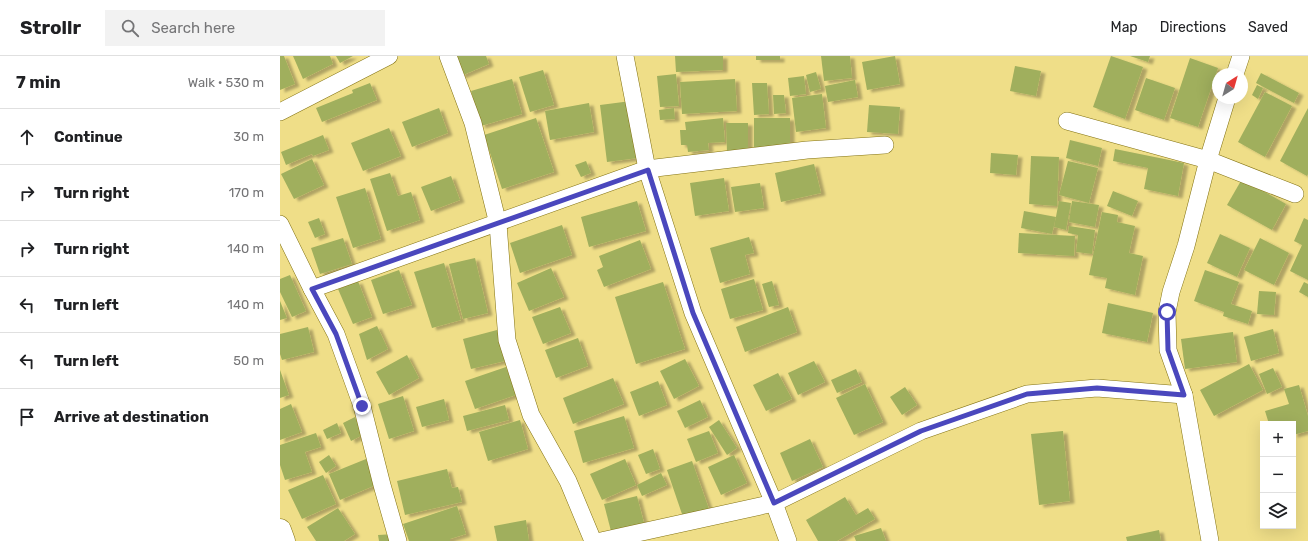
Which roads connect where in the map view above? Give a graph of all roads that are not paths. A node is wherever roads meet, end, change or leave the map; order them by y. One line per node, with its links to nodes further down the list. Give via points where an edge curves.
1 (389, 56): 7 (street)
2 (448, 56): 14 (street, via 473,123)
3 (625, 56): 11 (street)
4 (1241, 56): 5 (street)
5 (1237, 68)
6 (1225, 104): 10 (street)
7 (280, 112)
8 (1067, 121): 10 (street)
9 (885, 145): 11 (street, via 806,150)
10 (1208, 160): 12 (street); 16 (street, via 1167,312 1168,350)
11 (648, 170): 14 (street); 17 (street, via 693,313)
12 (1295, 194)
13 (280, 224): 15 (street)
14 (498, 224): 15 (street); 21 (street, via 507,340 531,415 568,481)
15 (312, 289): 20 (street, via 336,334 362,406)
16 (1184, 395): 17 (street, via 1097,388 1027,394 921,431); 24 (street)
17 (774, 503): 22 (street); 23 (street)
18 (280, 530): 19 (street)
19 (284, 541)
20 (398, 541)
21 (593, 541)
22 (601, 541)
23 (788, 541)
24 (1210, 541)

